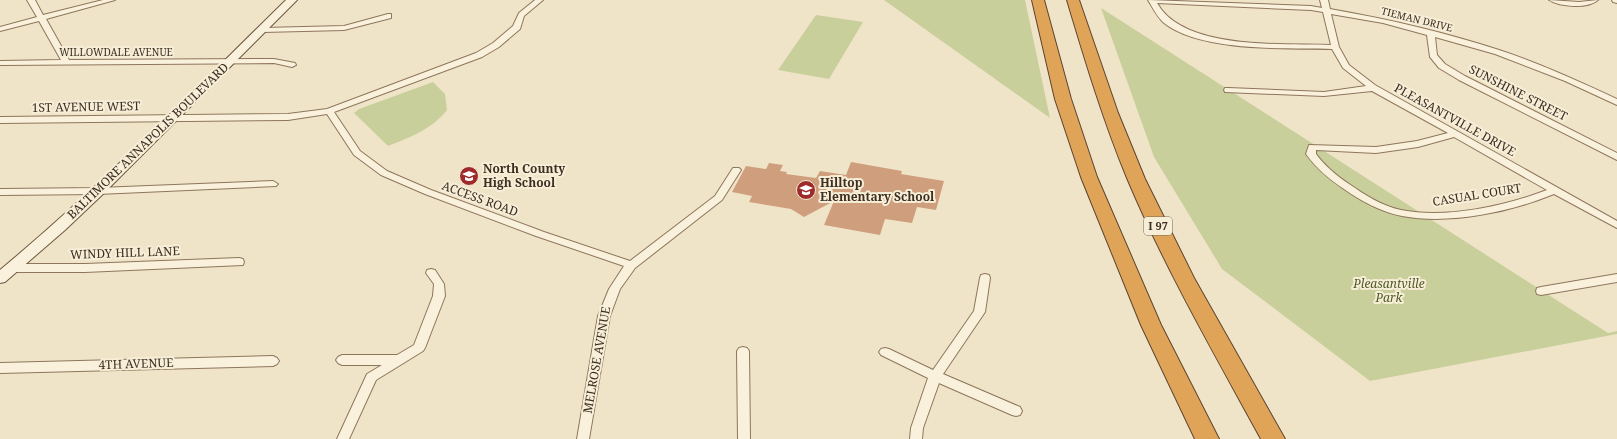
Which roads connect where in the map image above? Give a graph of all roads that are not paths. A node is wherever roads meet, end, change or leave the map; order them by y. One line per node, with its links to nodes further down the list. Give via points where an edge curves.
1 (31, 0): 14 (street)
2 (111, 0): 14 (street)
3 (292, 0): 16 (main road, BALTIMORE ANNAPOLIS BOULEVARD)
4 (539, 0): 26 (street, via 520,15 517,27 496,45 479,55)
5 (1038, 0): 57 (highway, via 1063,99 1089,177 1151,325)
6 (1073, 0): 58 (highway, I 97, via 1105,100 1143,193 1181,273)
7 (1152, 0): 11 (street, TIEMAN DRIVE); 18 (street, via 1161,15 1173,25 1194,34 1232,43)
8 (1324, 0): 12 (street, PLEASANTVILLE DRIVE)
9 (1553, 0): 10 (street, via 1579,4)
10 (1594, 0)
11 (1231, 2): 12 (street, TIEMAN DRIVE)
12 (1327, 11): 17 (street, TIEMAN DRIVE); 18 (street, PLEASANTVILLE DRIVE)
13 (388, 16): 16 (street, via 344,28)
14 (41, 19): 15 (street); 21 (street)
15 (0, 29)
16 (263, 30): 19 (main road, BALTIMORE ANNAPOLIS BOULEVARD)
17 (1431, 33): 25 (street, TIEMAN DRIVE, via 1526,62); 30 (street, SUNSHINE STREET, via 1433,55 1442,66)
18 (1335, 47): 23 (street, PLEASANTVILLE DRIVE, via 1346,66)
19 (231, 61): 21 (street, WILLOWDALE AVENUE); 22 (street, WILLOWDALE AVENUE, via 274,61); 27 (main road, BALTIMORE ANNAPOLIS BOULEVARD)
20 (0, 62): 21 (street, WILLOWDALE AVENUE)
21 (66, 62)
22 (292, 64)
23 (1374, 88): 24 (street, via 1324,94); 29 (street, PLEASANTVILLE DRIVE)
24 (1228, 90)
25 (1617, 102)
26 (329, 111): 27 (street, 1ST AVENUE WEST, via 288,117); 38 (street, ACCESS ROAD, via 358,153 384,173 435,195)
27 (173, 118): 28 (street, 1ST AVENUE WEST); 34 (main road, BALTIMORE ANNAPOLIS BOULEVARD)
28 (0, 120)
29 (1455, 134): 33 (street, PLEASANTVILLE DRIVE); 33 (street, CASUAL COURT, via 1418,144 1376,150 1312,147 1311,154 1327,173 1359,196 1379,206 1425,216 1516,204)
30 (1617, 157)
31 (736, 170): 38 (street, via 719,198)
32 (273, 184): 34 (street)
33 (1555, 190): 36 (street, PLEASANTVILLE DRIVE)
34 (98, 191): 35 (street); 39 (main road, BALTIMORE ANNAPOLIS BOULEVARD)
35 (0, 192)
36 (1617, 225)
37 (239, 262): 39 (street, WINDY HILL LANE)
38 (631, 265): 54 (street, MELROSE AVENUE, via 609,296)
39 (12, 268): 41 (main road, BALTIMORE ANNAPOLIS BOULEVARD)
40 (431, 273): 48 (street, via 439,284 439,296 419,348)
41 (0, 278)
42 (985, 278): 51 (street, via 979,312)
43 (1617, 278): 44 (street)
44 (1541, 291)
45 (742, 351): 55 (street)
46 (885, 352): 51 (street)
47 (342, 360): 48 (street)
48 (399, 360): 53 (street, via 371,377)
49 (273, 361): 50 (street, 4TH AVENUE)
50 (0, 368)
51 (935, 376): 52 (street); 56 (street, via 917,428)
52 (1016, 411)
53 (343, 439)
54 (583, 439)
55 (744, 439)
56 (916, 439)
57 (1207, 439)
58 (1272, 439)

